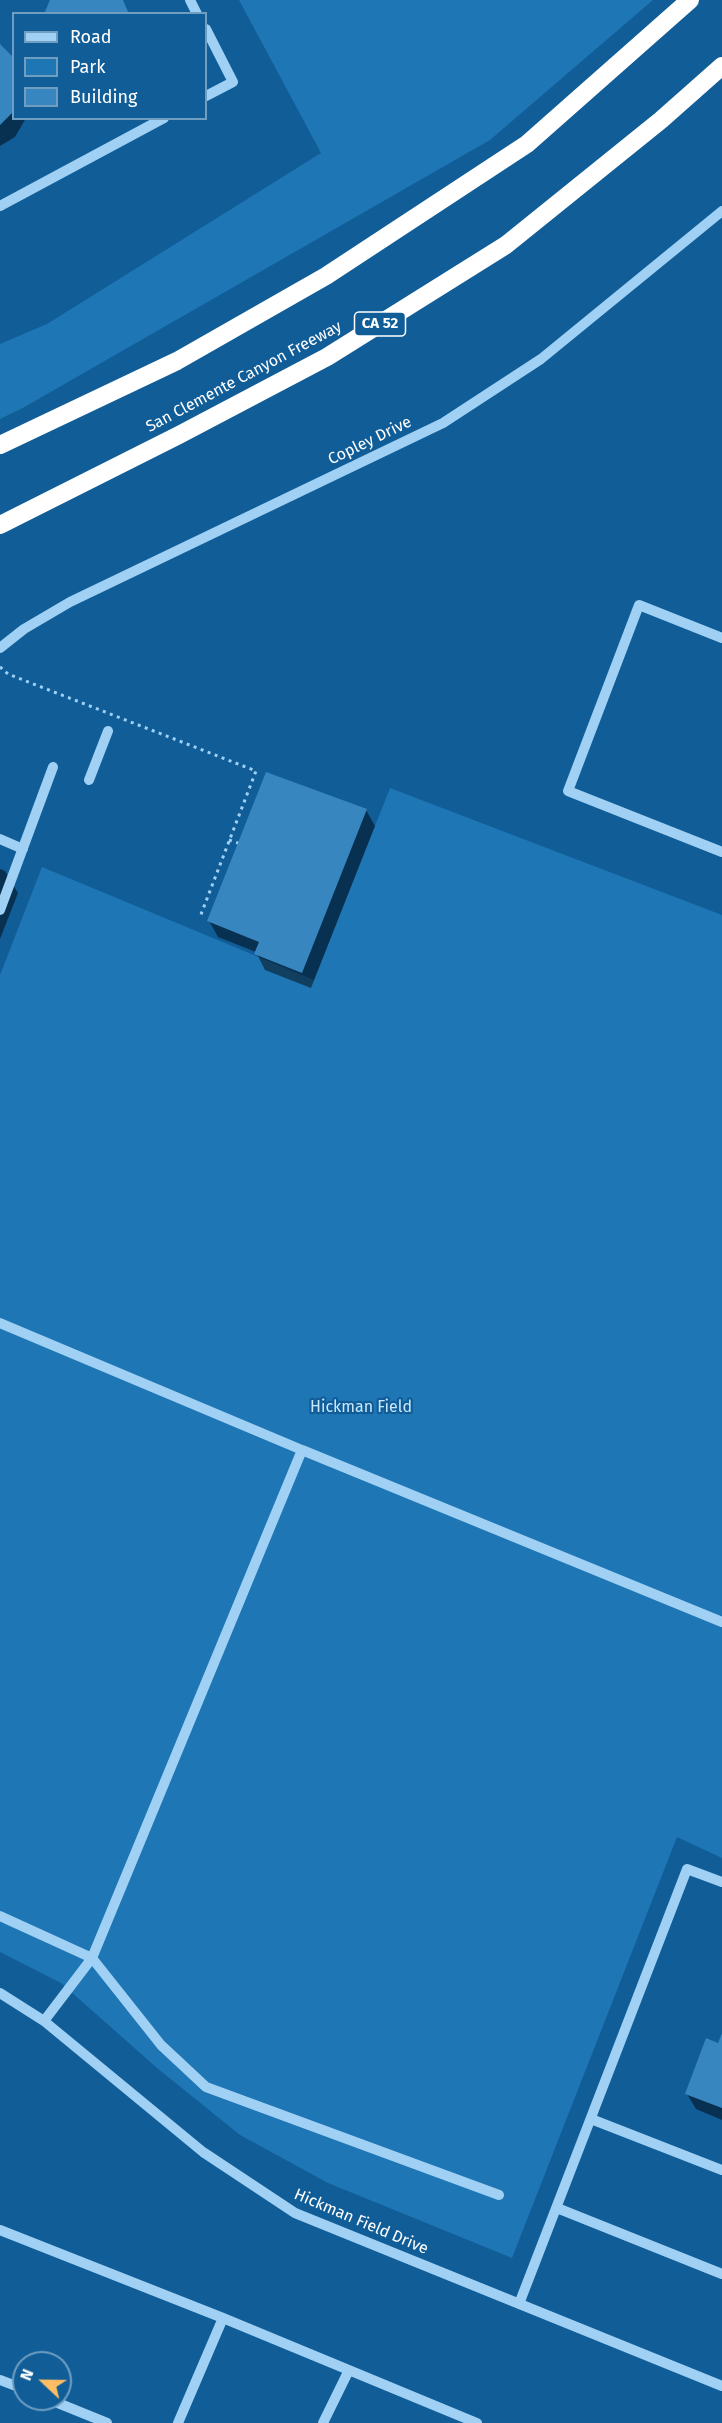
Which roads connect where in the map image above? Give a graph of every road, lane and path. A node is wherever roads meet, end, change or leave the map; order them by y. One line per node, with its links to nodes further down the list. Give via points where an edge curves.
1 (690, 0): 8 (highway, via 527,144 326,276 177,361)
2 (207, 31): 4 (street, via 233,82)
3 (722, 66): 9 (highway, San Clemente Canyon Freeway / CA 52, via 661,120 496,251 327,357)
4 (207, 95)
5 (160, 120): 6 (street)
6 (0, 206)
7 (722, 211): 11 (street, Copley Drive, via 541,359 443,423 70,602)
8 (0, 445)
9 (0, 525)
10 (722, 638): 20 (street, via 639,605 568,791)
11 (0, 648)
12 (0, 667): 17 (path, via 8,674 256,771)
13 (108, 731): 15 (street)
14 (53, 767): 19 (street)
15 (89, 780)
16 (0, 839): 19 (street)
17 (230, 840): 18 (path); 22 (path)
18 (238, 843)
19 (23, 849): 21 (street)
20 (722, 852)
21 (0, 910)
22 (200, 917)
23 (0, 1323): 24 (street)
24 (302, 1450): 25 (street); 28 (street)
25 (722, 1622)
26 (722, 1882): 31 (street, via 687,1869)
27 (0, 1916): 28 (street)
28 (92, 1958): 30 (street); 33 (street, via 161,2045 206,2087)
29 (0, 1994): 30 (street, Hickman Field Drive)
30 (44, 2021): 37 (street, Hickman Field Drive, via 203,2152 295,2213)
31 (591, 2119): 32 (street); 34 (street)
32 (722, 2170)
33 (499, 2195)
34 (556, 2208): 36 (street); 37 (street)
35 (0, 2230): 38 (street)
36 (722, 2274)
37 (519, 2304): 40 (street, Hickman Field Drive)
38 (223, 2318): 39 (street); 43 (street)
39 (350, 2370): 44 (street); 45 (street)
40 (722, 2386)
41 (72, 2409): 42 (street)
42 (108, 2423)
43 (178, 2423)
44 (323, 2423)
45 (477, 2423)

